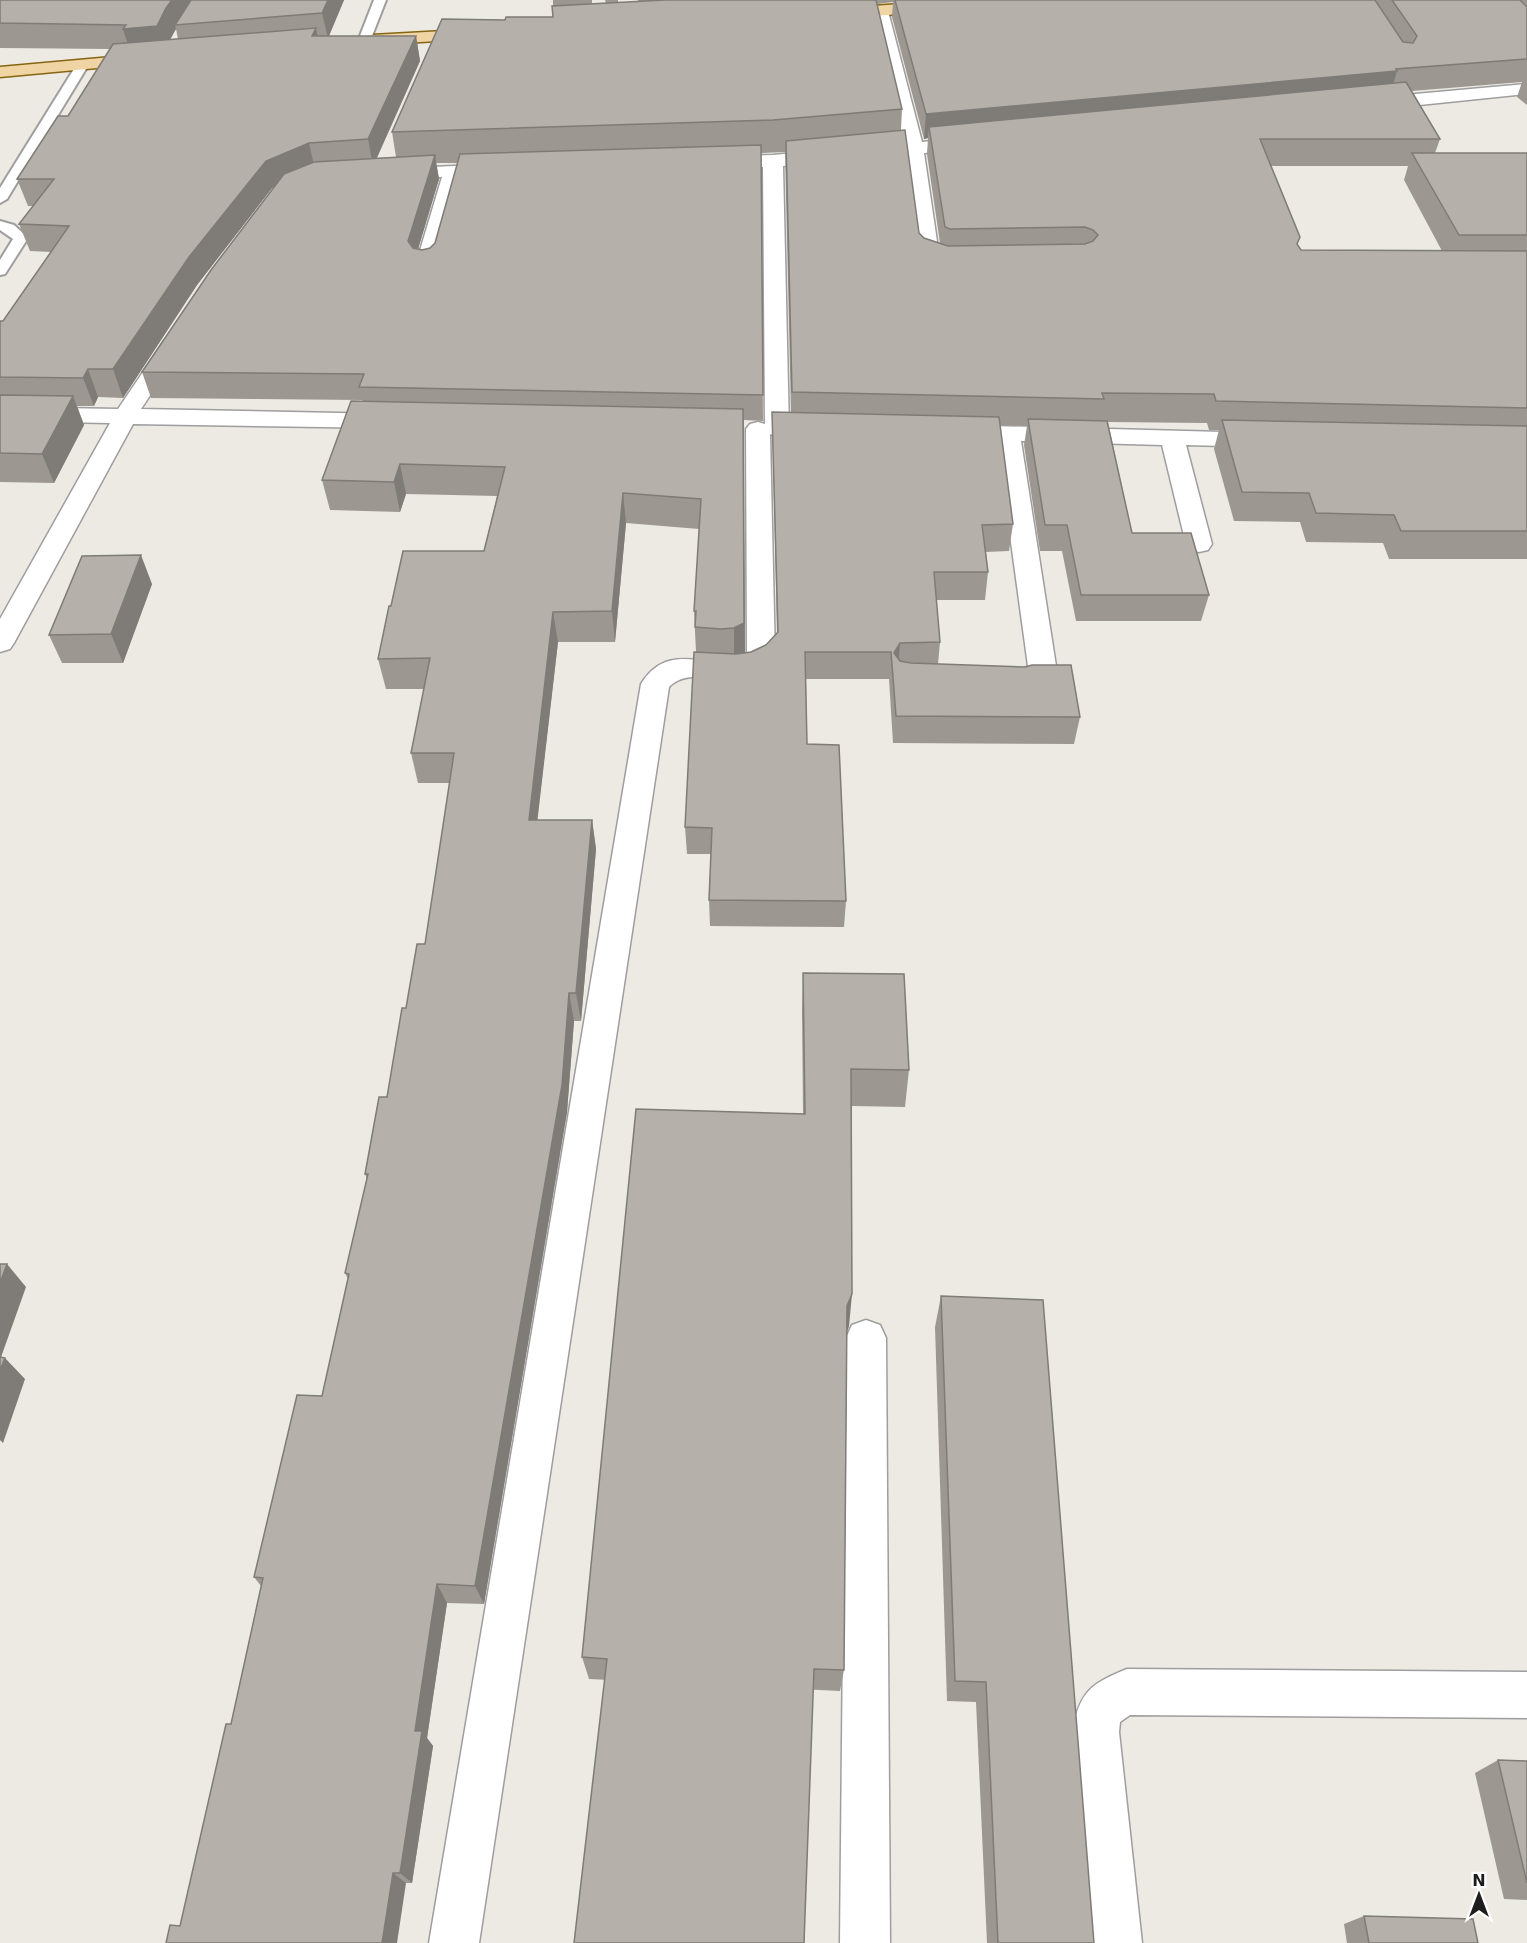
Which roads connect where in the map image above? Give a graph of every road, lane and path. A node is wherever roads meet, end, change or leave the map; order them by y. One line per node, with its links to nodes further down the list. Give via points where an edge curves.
1 (380, 0): 8 (lane)
2 (1018, 0): 3 (main road)
3 (931, 3): 4 (main road)
4 (880, 11): 5 (main road); 17 (street)
5 (822, 15)
6 (499, 33): 7 (main road)
7 (441, 36): 8 (main road); 11 (street)
8 (364, 41): 9 (main road)
9 (342, 43)
10 (159, 57): 12 (main road)
11 (432, 57)
12 (82, 64): 13 (main road); 23 (lane)
13 (0, 72)
14 (1527, 89): 15 (street)
15 (1350, 106)
16 (985, 141): 17 (street)
17 (914, 148): 19 (street); 25 (street, via 929,257 938,264)
18 (391, 152): 22 (street, via 377,174)
19 (773, 160): 20 (street); 41 (street, via 761,659 737,669 678,668 667,671 655,684)
20 (702, 163)
21 (513, 170): 22 (street)
22 (454, 171): 26 (street)
23 (0, 199)
24 (0, 225): 27 (lane, via 21,238)
25 (968, 264)
26 (426, 267)
27 (0, 271)
28 (183, 329): 30 (street)
29 (0, 414): 30 (street)
30 (126, 415): 31 (street); 37 (street)
31 (413, 421)
32 (939, 432): 33 (street)
33 (1008, 434): 34 (street); 38 (street, via 1042,666 1034,679 1020,683)
34 (1172, 438): 35 (street); 36 (street)
35 (1278, 440)
36 (1199, 544)
37 (0, 643)
38 (987, 682)
39 (866, 1338): 42 (street)
40 (1527, 1695): 43 (street, via 1127,1692 1104,1702 1097,1716 1096,1732)
41 (454, 1943)
42 (865, 1943)
43 (1117, 1943)

